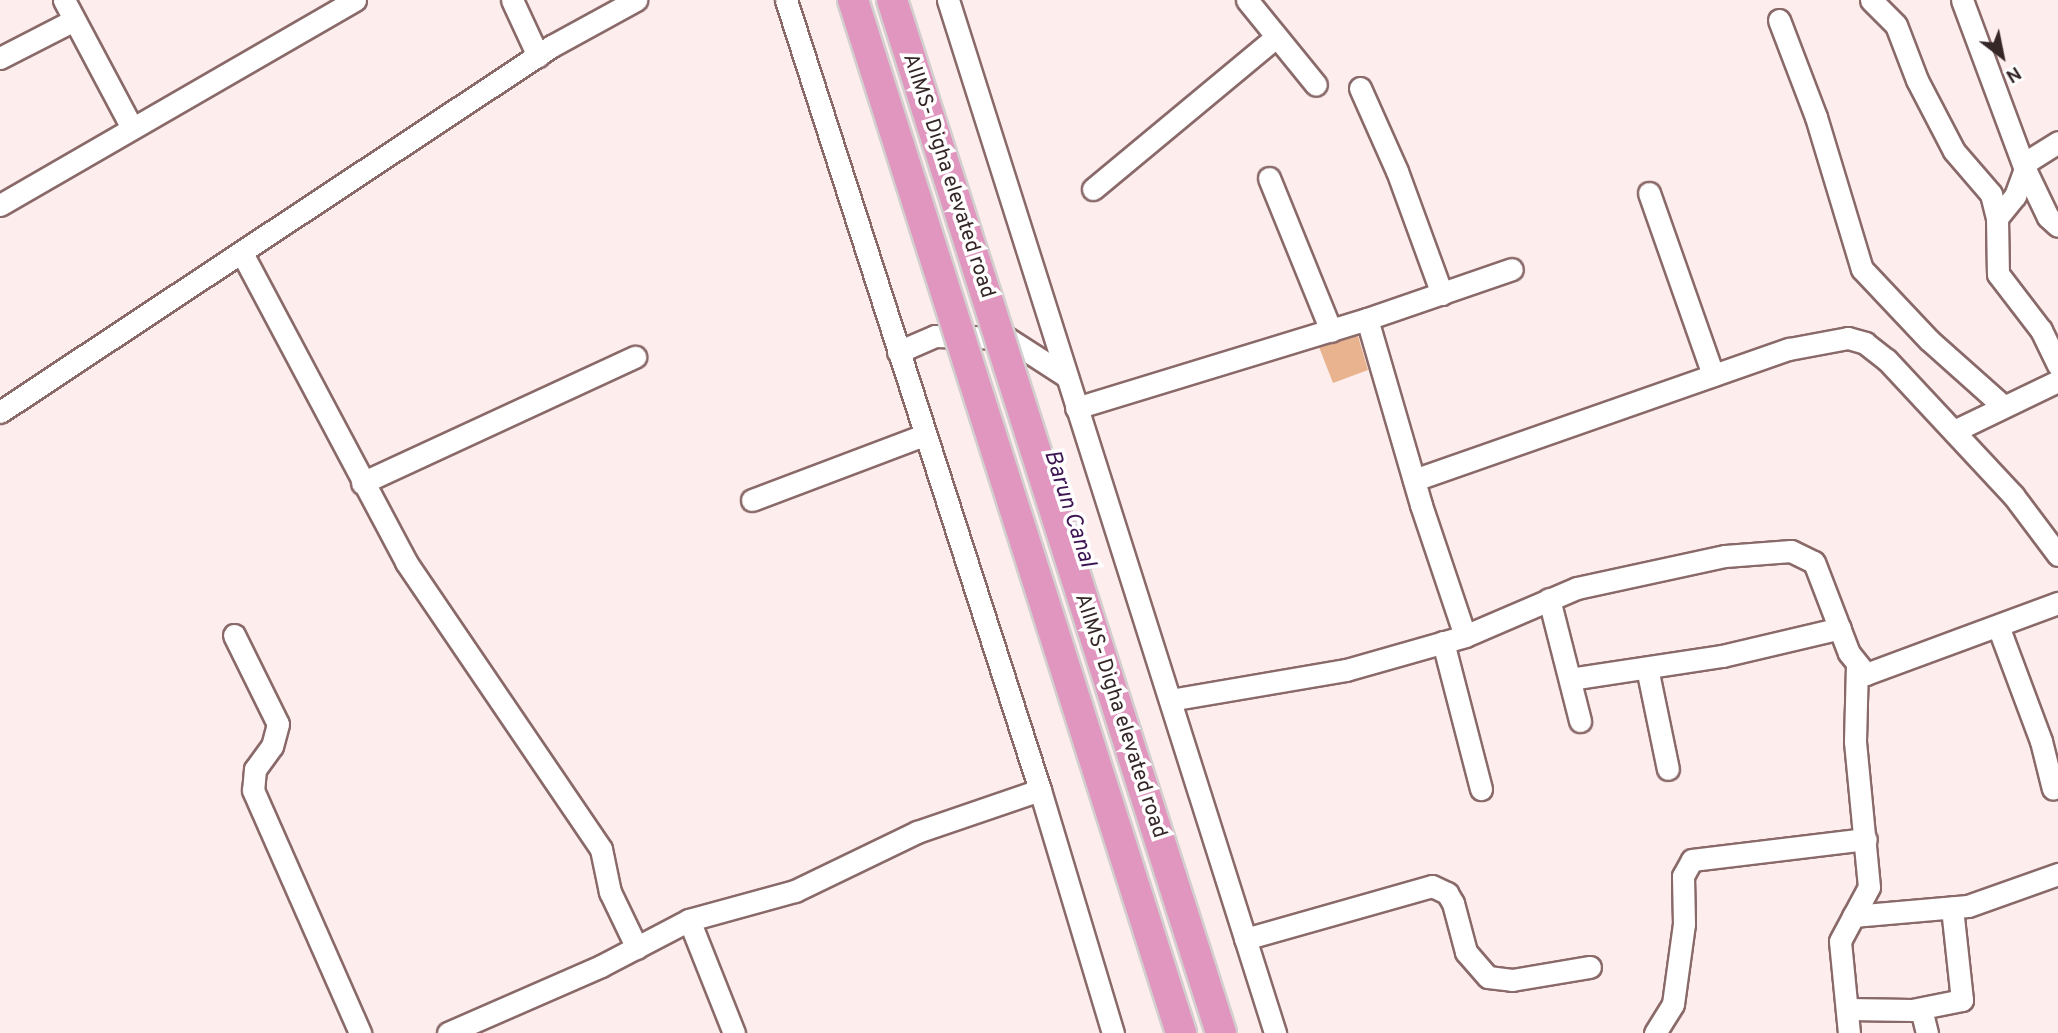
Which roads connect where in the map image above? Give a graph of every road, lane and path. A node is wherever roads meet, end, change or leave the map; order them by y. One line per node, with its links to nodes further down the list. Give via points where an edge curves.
1 (64, 0): 13 (street)
2 (355, 0): 21 (street)
3 (512, 0): 17 (street)
4 (636, 0): 17 (street)
5 (786, 0): 35 (street)
6 (853, 0): 80 (highway, AIIMS- Digha elevated road, bridge)
7 (891, 0): 81 (highway, AIIMS- Digha elevated road, bridge)
8 (948, 0): 16 (street)
9 (963, 0): 16 (street)
10 (1247, 0): 15 (street)
11 (1871, 0): 28 (street, via 1896,25 1932,111 1954,150 1991,194)
12 (1962, 0): 23 (street)
13 (74, 20): 18 (street); 21 (street)
14 (1779, 20): 41 (street, via 1816,117 1858,262 1930,341)
15 (1275, 38): 19 (street); 25 (street)
16 (963, 46): 38 (street)
17 (538, 56): 30 (street)
18 (0, 58)
19 (1316, 85)
20 (1360, 88): 32 (street, via 1401,181)
21 (131, 126): 27 (street)
22 (2058, 142): 23 (street)
23 (2024, 167): 28 (street, via 2015,196); 29 (street, via 2048,217)
24 (1269, 178): 34 (street)
25 (1093, 189)
26 (1649, 193): 39 (street)
27 (0, 205)
28 (1997, 218): 37 (street, via 1998,274 2040,330)
29 (2058, 226)
30 (243, 255): 43 (street); 47 (street)
31 (1512, 269): 32 (street)
32 (1442, 294): 33 (street)
33 (1367, 319): 34 (street); 46 (street)
34 (1331, 331): 42 (street)
35 (898, 352): 38 (street, bridge, via 945,335 1007,338); 45 (street)
36 (635, 358): 47 (street)
37 (2058, 365)
38 (1066, 376): 42 (street)
39 (1713, 376): 44 (street, via 1789,349 1848,338 1887,360); 46 (street)
40 (2058, 381): 41 (street)
41 (2003, 406): 44 (street)
42 (1076, 408): 60 (street)
43 (0, 412)
44 (1954, 432): 49 (street, via 2034,519)
45 (924, 435): 48 (street); 65 (street)
46 (1414, 480): 55 (street)
47 (362, 482): 72 (street, via 415,578 601,849 610,892)
48 (752, 500)
49 (2058, 555)
50 (1549, 599): 53 (street, via 1613,579 1698,561 1791,551 1814,562); 55 (street); 59 (street)
51 (2058, 603): 52 (street)
52 (1998, 626): 57 (street, via 1873,673 1866,674); 64 (street, via 2042,741)
53 (1840, 628): 57 (street); 58 (street)
54 (234, 635): 76 (street, via 278,724 272,746 255,769 253,790)
55 (1465, 636): 56 (street)
56 (1443, 642): 60 (street, via 1346,670); 63 (street)
57 (1857, 666): 66 (street, via 1855,741)
58 (1647, 668): 59 (street); 62 (street)
59 (1570, 679): 61 (street)
60 (1170, 700): 71 (street)
61 (1580, 721)
62 (1668, 769)
63 (1481, 789)
64 (2053, 789)
65 (1040, 790): 70 (street, via 916,832 795,891); 79 (street)
66 (1866, 839): 69 (street, via 1869,887); 83 (street, via 1692,860 1683,876 1684,924 1673,1004)
67 (2058, 874): 68 (street, via 1998,897)
68 (1952, 908): 69 (street); 75 (street, via 1964,996 1957,1003)
69 (1853, 916): 74 (street, via 1838,954)
70 (690, 920): 72 (street); 78 (street)
71 (1245, 939): 73 (street, via 1432,886 1447,893 1466,952 1488,977 1512,980); 82 (street)
72 (637, 948): 77 (street)
73 (1590, 967)
74 (1848, 1009): 75 (street); 84 (street)
75 (1921, 1009): 85 (street)
76 (360, 1033)
77 (448, 1033)
78 (734, 1033)
79 (1113, 1033)
80 (1181, 1033)
81 (1221, 1033)
82 (1275, 1033)
83 (1655, 1033)
84 (1849, 1033)
85 (1927, 1033)

